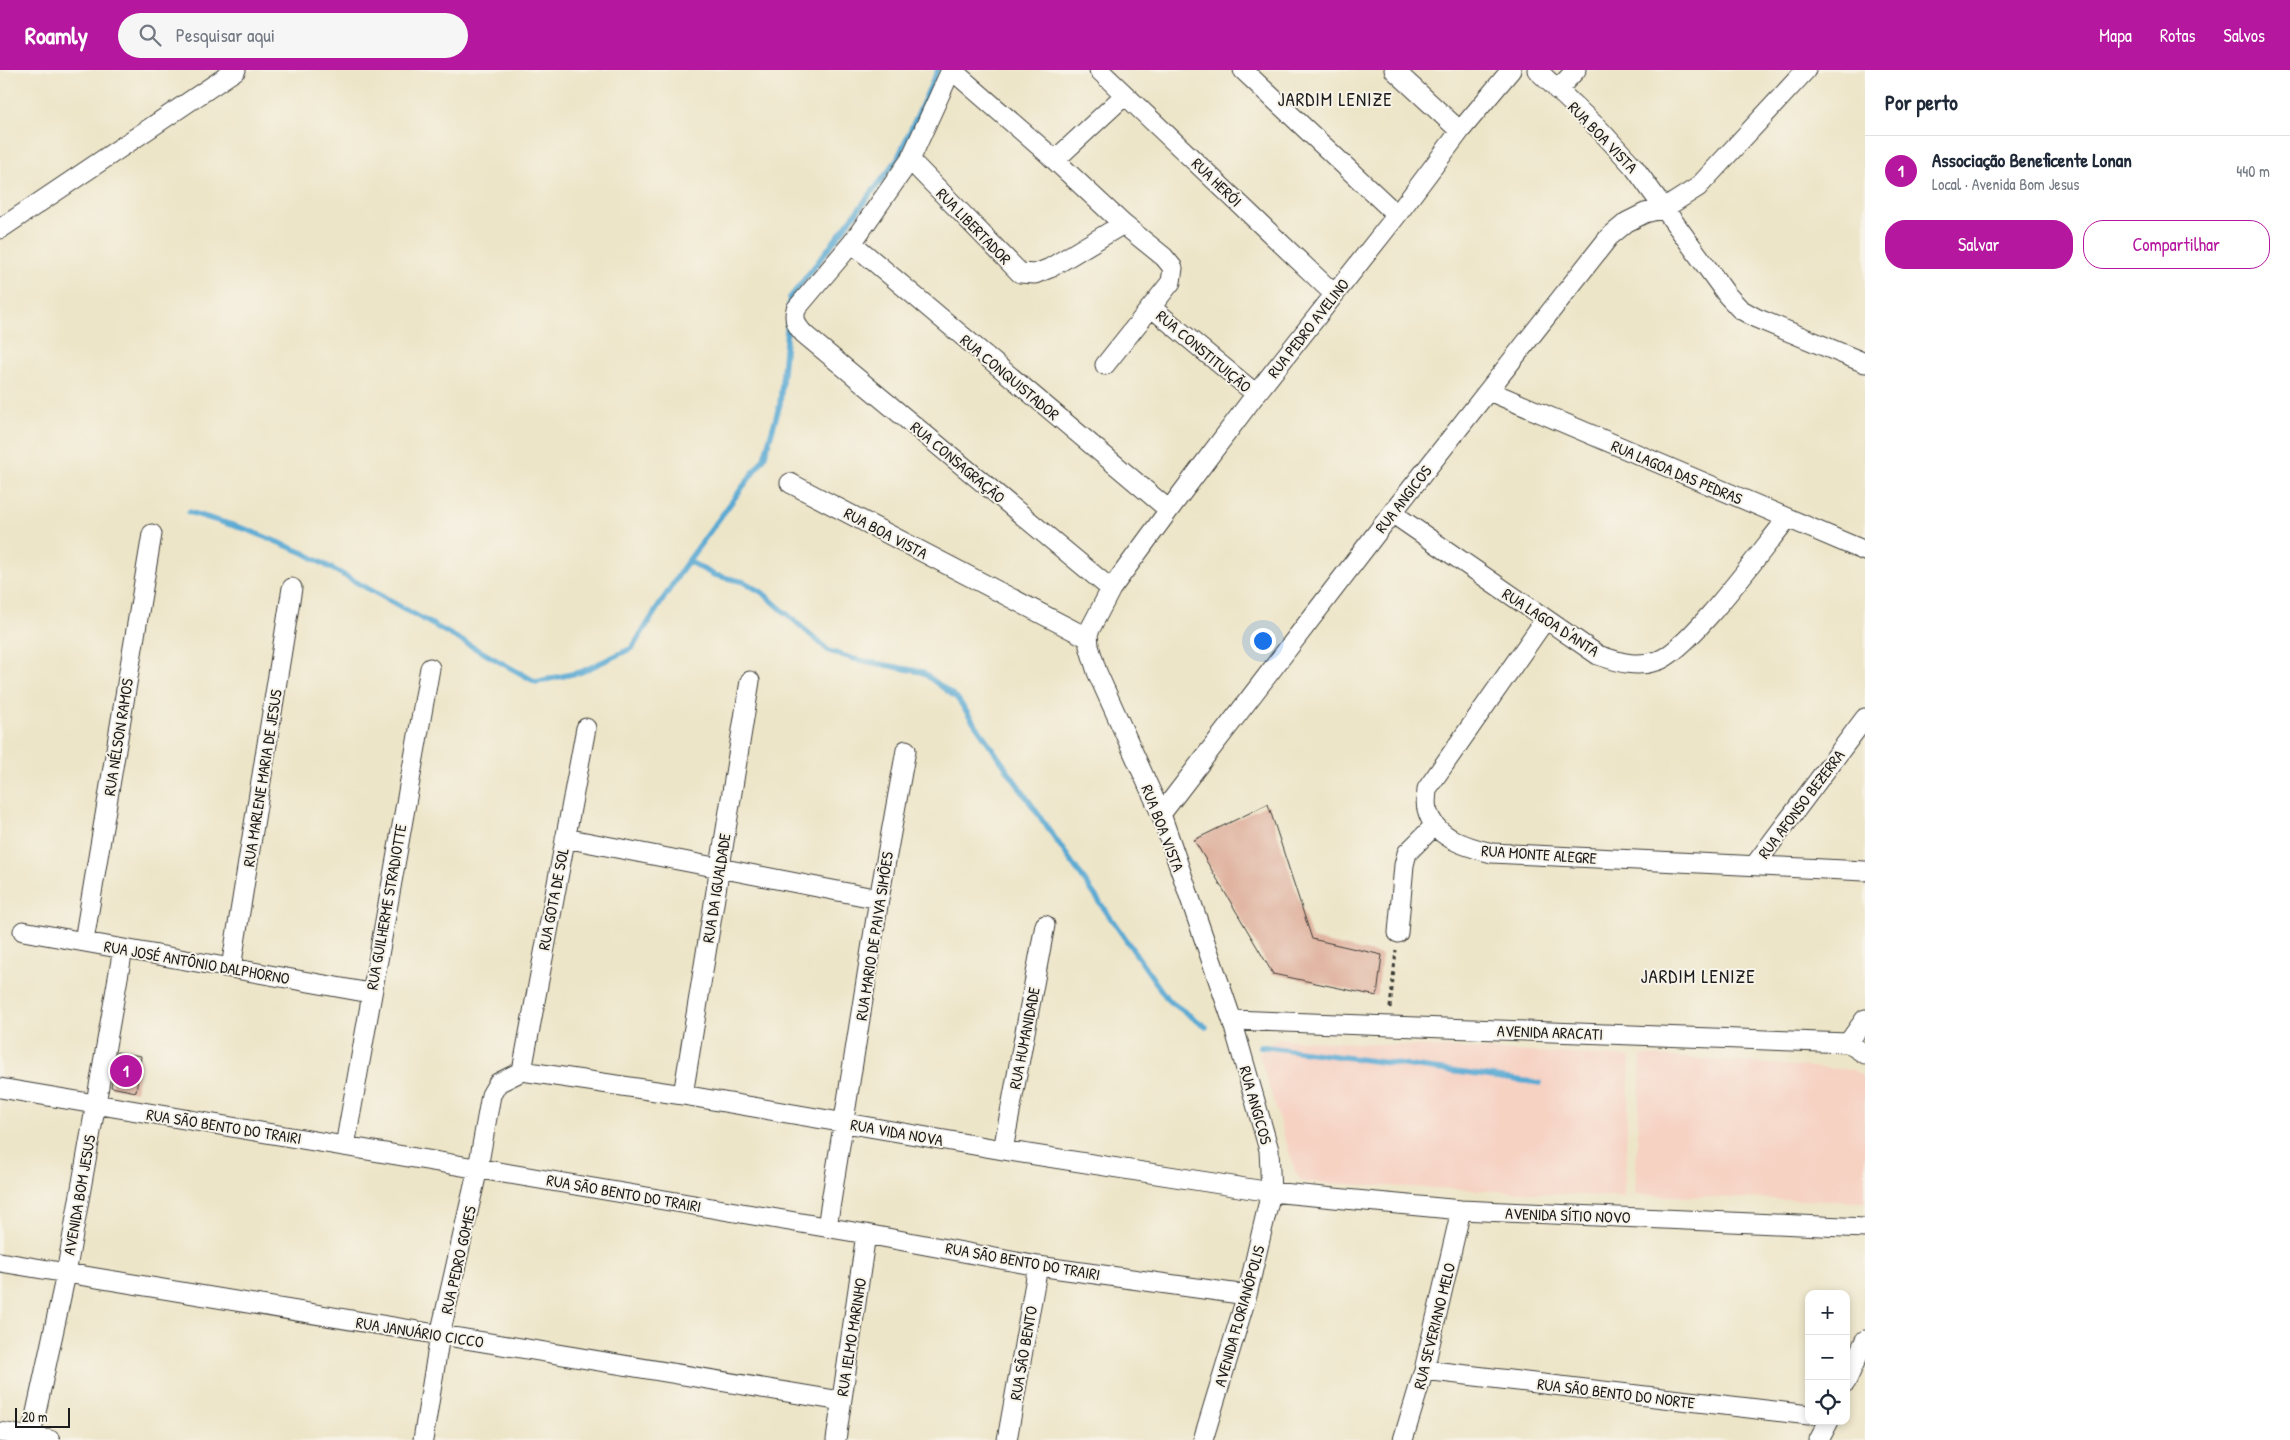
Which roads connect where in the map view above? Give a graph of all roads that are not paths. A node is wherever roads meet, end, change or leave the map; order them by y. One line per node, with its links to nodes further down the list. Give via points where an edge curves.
1 (236, 70): 18 (street)
2 (952, 70): 13 (street); 14 (street)
3 (1099, 70): 11 (street, RUA HERÓI)
4 (1243, 70): 16 (street)
5 (1394, 70): 12 (street)
6 (1511, 70): 12 (street, RUA PEDRO AVELINO)
7 (1536, 70): 10 (street, RUA BOA VISTA)
8 (1576, 70): 10 (street)
9 (1806, 70): 15 (street, RUA ANGICOS, via 1698,187)
10 (1558, 90): 15 (street, RUA BOA VISTA, via 1634,167)
11 (1126, 95): 14 (street); 20 (street, RUA HERÓI)
12 (1460, 131): 16 (street, RUA PEDRO AVELINO)
13 (910, 160): 17 (street, RUA LIBERTADOR, via 1020,273 1035,274 1050,268); 19 (street)
14 (1055, 160): 17 (street)
15 (1665, 208): 22 (street, RUA BOA VISTA, via 1740,309); 24 (street, RUA ANGICOS, via 1627,222 1609,237)
16 (1397, 215): 20 (street, RUA PEDRO AVELINO)
17 (1123, 224): 21 (street, via 1173,268 1171,282)
18 (0, 229)
19 (852, 243): 27 (street, RUA CONQUISTADOR); 33 (street, RUA CONSAGRAÇÃO, via 796,309 797,327)
20 (1334, 294): 25 (street, RUA PEDRO AVELINO)
21 (1152, 308): 23 (street); 25 (street, RUA CONSTITUIÇÃO)
22 (1865, 363)
23 (1105, 365)
24 (1489, 391): 28 (street, RUA ANGICOS); 29 (street, RUA LAGOA DAS PEDRAS)
25 (1256, 394): 27 (street, RUA PEDRO AVELINO)
26 (790, 483): 35 (street, RUA BOA VISTA)
27 (1168, 510): 33 (street, RUA PEDRO AVELINO)
28 (1392, 513): 34 (street, RUA LAGOA D'ANTA); 41 (street, RUA ANGICOS)
29 (1787, 518): 31 (street, RUA LAGOA DAS PEDRAS); 34 (street, RUA LAGOA D'ANTA, via 1696,631 1659,661 1623,664 1598,655)
30 (152, 534): 51 (street, RUA NÉLSON RAMOS)
31 (1865, 551)
32 (292, 588): 53 (street, RUA MARLENE MARIA DE JESUS)
33 (1111, 589): 35 (street)
34 (1545, 620): 42 (street, via 1427,789 1427,808)
35 (1088, 638): 41 (street, RUA BOA VISTA, via 1097,672)
36 (430, 668): 54 (street, RUA GUILHERME STRADIOTTE)
37 (750, 681): 45 (street, RUA DA IGUALDADE)
38 (1865, 718): 44 (street, RUA AFONSO BEZERRA)
39 (586, 728): 43 (street, RUA GOTA DE SOL)
40 (906, 750): 47 (street, RUA MARIO DE PAIVA SIMÕES)
41 (1160, 814): 56 (street, RUA BOA VISTA)
42 (1435, 825): 44 (street, RUA MONTE ALEGRE, via 1451,840 1492,853); 50 (street, via 1407,853)
43 (565, 838): 45 (street); 59 (street, RUA GOTA DE SOL)
44 (1754, 866): 46 (street, RUA MONTE ALEGRE)
45 (720, 868): 47 (street); 61 (street, RUA DA IGUALDADE)
46 (1865, 871)
47 (879, 899): 63 (street, RUA MARIO DE PAIVA SIMÕES)
48 (1045, 925): 65 (street, RUA HUMANIDADE)
49 (23, 931): 51 (street, RUA JOSÉ ANTÔNIO DALPHORNO)
50 (1398, 933)
51 (84, 941): 52 (street, RUA JOSÉ ANTÔNIO DALPHORNO)
52 (124, 949): 53 (street, RUA JOSÉ ANTÔNIO DALPHORNO); 62 (street, AVENIDA BOM JESUS)
53 (231, 968): 54 (street, RUA JOSÉ ANTÔNIO DALPHORNO)
54 (370, 993): 64 (street, RUA GUILHERME STRADIOTTE)
55 (1865, 1019): 57 (street)
56 (1232, 1020): 57 (street, AVENIDA ARACATI); 67 (street, RUA ANGICOS, via 1269,1150)
57 (1848, 1043): 58 (street)
58 (1865, 1054)
59 (522, 1071): 61 (street, RUA VIDA NOVA); 66 (street, RUA PEDRO GOMES, via 494,1088)
60 (0, 1088): 62 (street, RUA SÃO BENTO DO TRAIRI)
61 (683, 1096): 63 (street, RUA VIDA NOVA)
62 (95, 1104): 64 (street, RUA SÃO BENTO DO TRAIRI); 74 (street, AVENIDA BOM JESUS)
63 (843, 1123): 65 (street, RUA VIDA NOVA); 69 (street, RUA MARIO DE PAIVA SIMÕES)
64 (345, 1146): 66 (street, RUA SÃO BENTO DO TRAIRI)
65 (1003, 1150): 67 (street, RUA VIDA NOVA)
66 (478, 1168): 69 (street, RUA SÃO BENTO DO TRAIRI); 76 (street, RUA PEDRO GOMES)
67 (1271, 1192): 68 (street, AVENIDA SÍTIO NOVO); 75 (street, AVENIDA FLORIANÓPOLIS)
68 (1461, 1210): 70 (street, AVENIDA SÍTIO NOVO); 78 (street, RUA SEVERIANO MELO)
69 (827, 1227): 71 (street, RUA SÃO BENTO DO TRAIRI)
70 (1865, 1228)
71 (866, 1234): 73 (street, RUA SÃO BENTO DO TRAIRI); 80 (street, RUA IELMO MARINHO)
72 (0, 1262): 74 (street, RUA JANUÁRIO CICCO)
73 (1038, 1266): 75 (street, RUA SÃO BENTO DO TRAIRI); 88 (street, RUA SÃO BENTO)
74 (66, 1274): 76 (street, RUA JANUÁRIO CICCO); 84 (street, AVENIDA BOM JESUS)
75 (1248, 1295): 89 (street, AVENIDA FLORIANÓPOLIS)
76 (440, 1335): 80 (street, RUA JANUÁRIO CICCO); 86 (street, RUA PEDRO GOMES)
77 (1865, 1340): 79 (street)
78 (1424, 1370): 81 (street, RUA SÃO BENTO DO NORTE); 90 (street, RUA SEVERIANO MELO)
79 (1847, 1380)
80 (841, 1401): 87 (street, RUA IELMO MARINHO)
81 (1805, 1416)
82 (1827, 1425): 91 (street)
83 (0, 1432): 84 (street)
84 (30, 1438): 85 (street)
85 (50, 1440)
86 (423, 1440)
87 (836, 1440)
88 (1007, 1440)
89 (1203, 1440)
90 (1403, 1440)
91 (1819, 1440)

